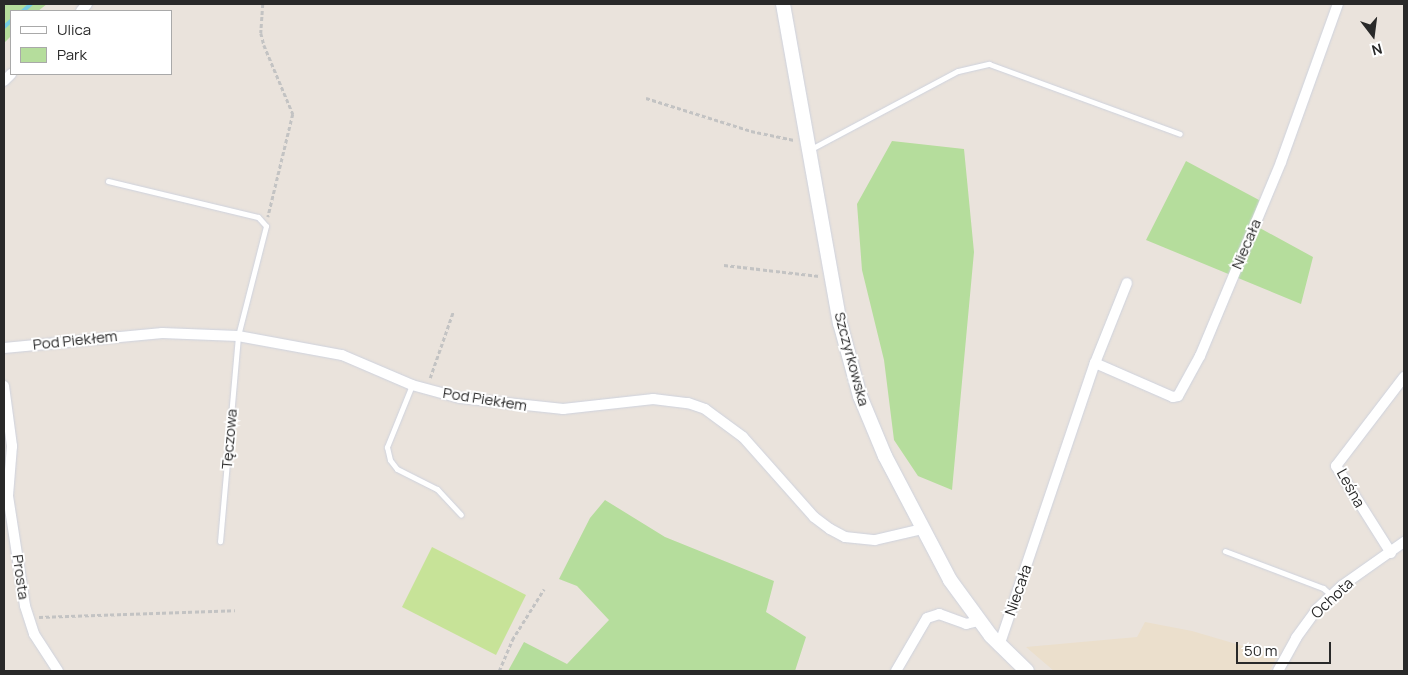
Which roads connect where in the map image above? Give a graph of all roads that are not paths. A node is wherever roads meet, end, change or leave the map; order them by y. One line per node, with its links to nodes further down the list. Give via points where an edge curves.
1 (783, 4): 4 (main road, Szczyrkowska)
2 (1338, 4): 9 (street, Niecała, via 1281,162 1200,356 1178,396 1172,397)
3 (1180, 134): 4 (lane, via 989,64 958,71)
4 (810, 146): 14 (main road, Szczyrkowska, via 845,346 860,396)
5 (108, 181): 7 (lane, Tęczowa, via 258,217 266,226)
6 (1127, 283): 9 (street, Niecała)
7 (238, 336): 8 (street, Pod Piekłem, via 162,333); 11 (street, Pod Piekłem, via 342,355); 15 (lane, Tęczowa)
8 (4, 348)
9 (1095, 363): 21 (street, Niecała)
10 (1404, 378): 18 (street, Leśna, via 1336,466)
11 (412, 385): 13 (lane, via 387,448 390,460 398,469 437,489); 14 (street, Pod Piekłem, via 460,398 544,408 652,399 688,404 705,409 743,437 814,517 830,529 845,537 875,540)
12 (4, 386): 22 (street, Prosta, via 12,446 8,496 28,618 34,634)
13 (461, 514)
14 (922, 529): 20 (main road, Szczyrkowska, via 950,580)
15 (220, 541)
16 (1404, 542): 18 (street, Ochota)
17 (1225, 551): 19 (lane, via 1323,588)
18 (1391, 553): 19 (street, Ochota)
19 (1331, 595): 25 (street, Ochota, via 1305,624)
20 (978, 621): 21 (main road, Szczyrkowska); 23 (street, via 966,624 939,614 927,618)
21 (1000, 646): 24 (main road, Szczyrkowska)
22 (58, 671)
23 (896, 671)
24 (1027, 671)
25 (1278, 671)

